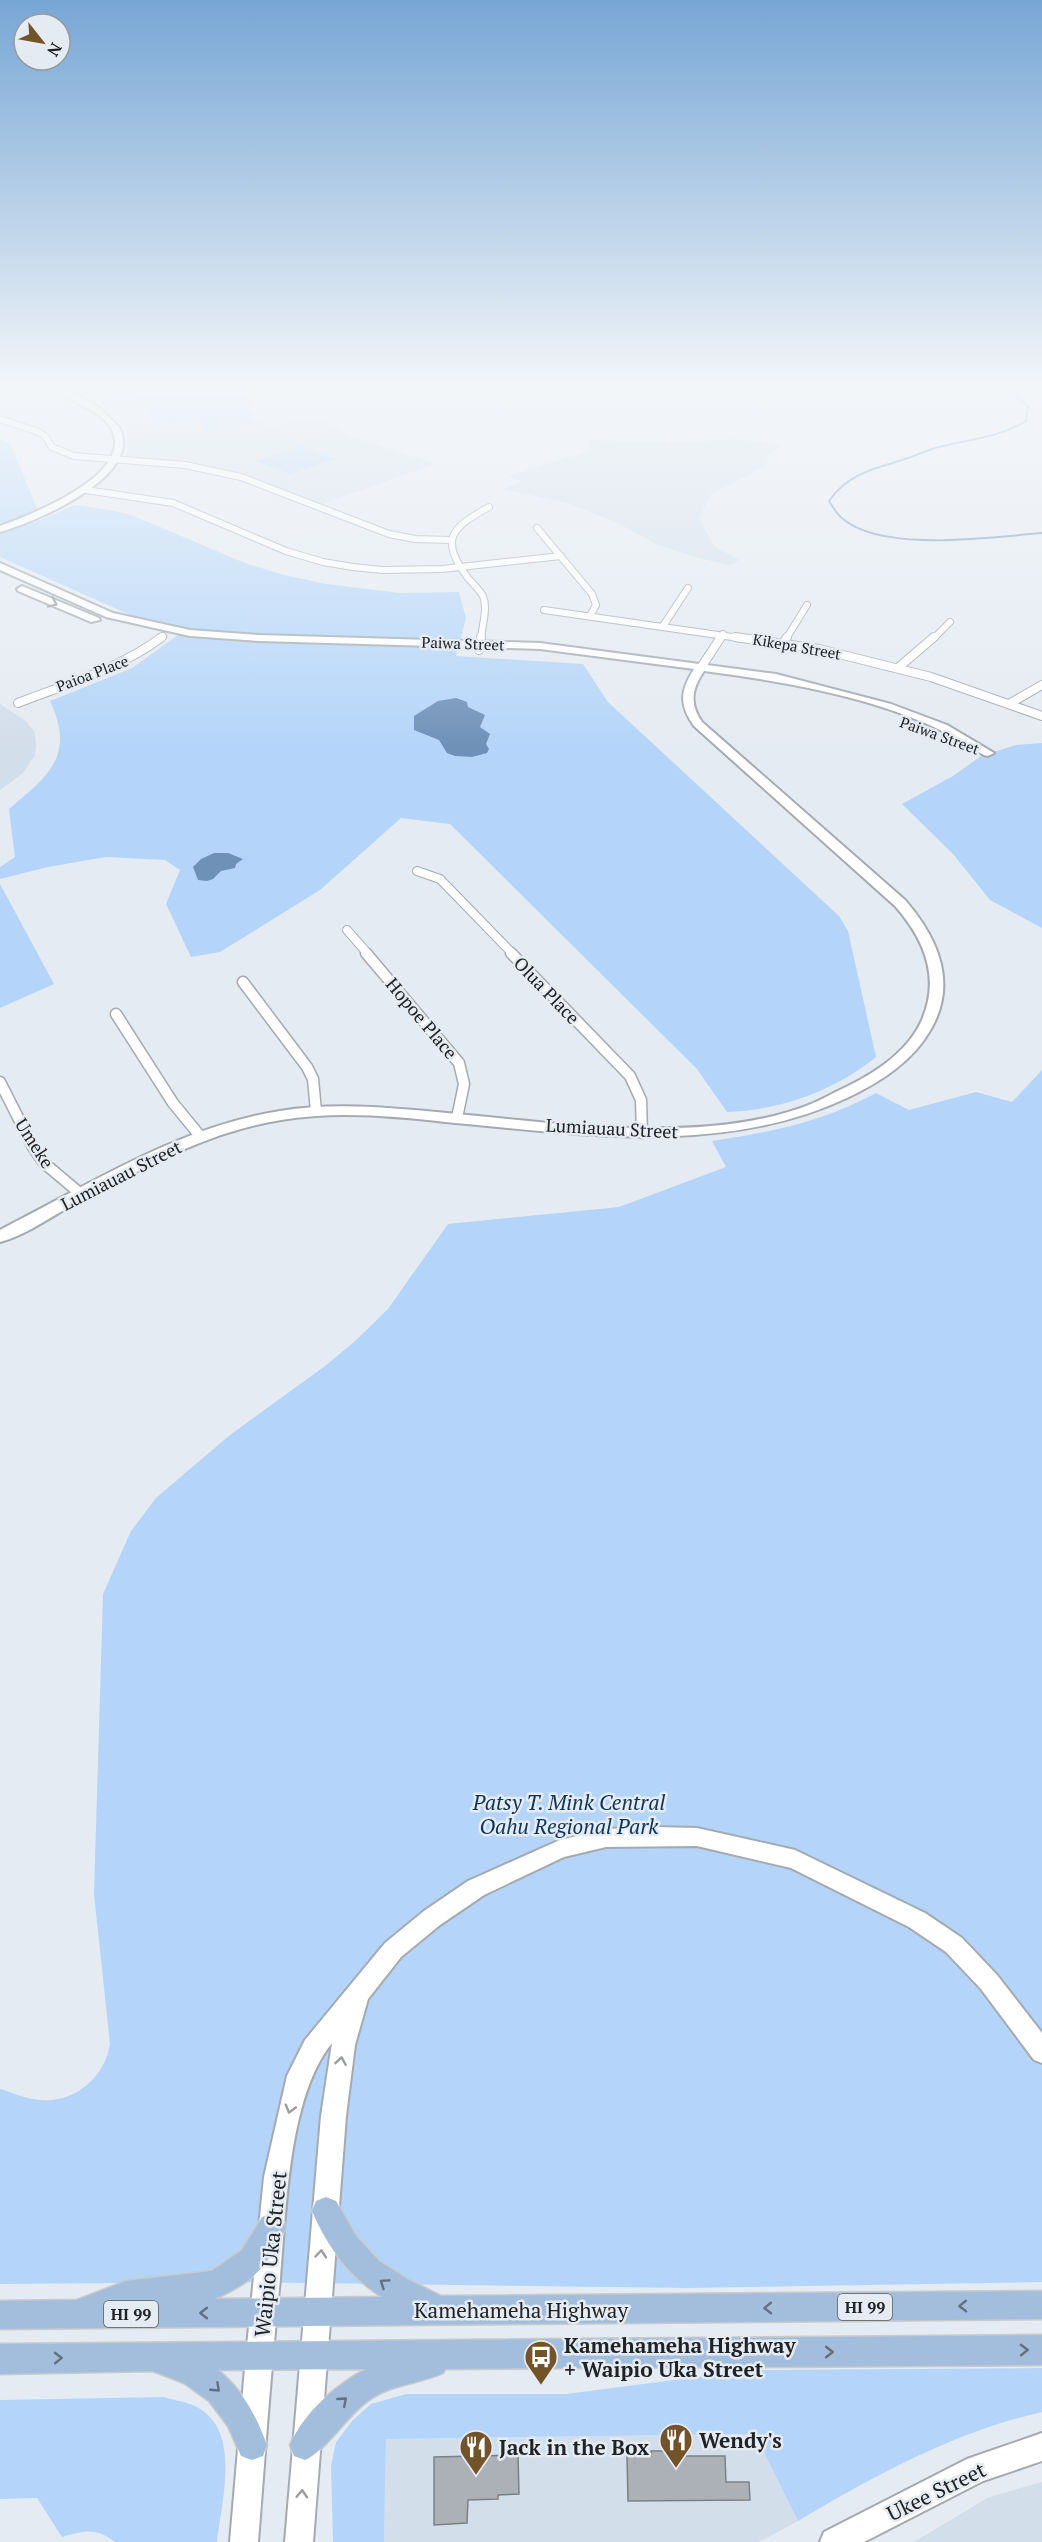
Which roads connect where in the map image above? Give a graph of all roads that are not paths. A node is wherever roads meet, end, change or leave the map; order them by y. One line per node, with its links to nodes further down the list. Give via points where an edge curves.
1 (49, 510): 6 (street)
2 (187, 510): 10 (street, via 300,555 333,564 402,571)
3 (323, 510): 7 (street, via 389,534)
4 (484, 510): 7 (street, via 464,521)
5 (537, 528): 8 (street)
6 (0, 529)
7 (449, 540): 10 (street, via 450,551)
8 (561, 556): 10 (street); 15 (street, via 592,594 596,605)
9 (0, 566): 18 (street, Paiwa Street, via 100,611)
10 (461, 567): 21 (street, via 485,604)
11 (0, 578): 18 (street, Paiwa Street, one-way to 18, via 93,620)
12 (688, 588): 17 (street)
13 (807, 605): 20 (street)
14 (544, 610): 15 (street, Kikepa Street)
15 (590, 616): 17 (street, Kikepa Street)
16 (950, 622): 22 (street)
17 (663, 626): 19 (street, Kikepa Street)
18 (160, 631): 21 (street, Paiwa Street); 21 (street, Paiwa Street, via 212,643 272,646); 25 (street, Paioa Place, via 143,651 122,662)
19 (723, 634): 20 (street, Kikepa Street); 23 (street, Lumiauau Street)
20 (784, 642): 22 (street, Kikepa Street)
21 (479, 646): 23 (street, Paiwa Street)
22 (899, 668): 26 (street, Kikepa Street)
23 (699, 670): 23 (street, Paiwa Street, via 839,700 988,753 943,727 860,697 776,677); 35 (street, Lumiauau Street, via 687,692 690,711 698,724 914,917 934,952 937,1000 914,1044 881,1073 840,1097 758,1122 707,1130)
24 (1042, 685): 26 (street)
25 (18, 703)
26 (1009, 704): 27 (street, Kikepa Street)
27 (1042, 716)
28 (417, 871): 35 (street, Olua Place, via 440,879 630,1076 641,1100)
29 (347, 930): 34 (street, Hopoe Place, via 459,1063 464,1084)
30 (243, 982): 33 (street, via 307,1067 313,1079)
31 (116, 1014): 36 (street, via 173,1103)
32 (0, 1082): 37 (street, Umeke, via 44,1163)
33 (316, 1111): 34 (street, Lumiauau Street, via 362,1110); 36 (street, Lumiauau Street, via 262,1118)
34 (457, 1118): 35 (street, Lumiauau Street)
35 (642, 1132)
36 (200, 1136): 37 (street, Lumiauau Street)
37 (82, 1194): 38 (street, Lumiauau Street)
38 (0, 1236)
39 (361, 1987): 40 (street, Waipio Uka Street, via 393,1950 432,1917 476,1888 560,1849 606,1838 698,1837 795,1859 917,1920 954,1945 989,1982); 41 (street, Waipio Uka Street, one-way to 39, via 337,2083); 42 (street, Waipio Uka Street, one-way to 42, via 313,2048 299,2076 286,2122)
40 (1042, 2052)
41 (326, 2211): 44 (main road, one-way to 41, via 389,2288 372,2275 349,2252); 46 (street, Waipio Uka Street, one-way to 41)
42 (272, 2228): 45 (street, Waipio Uka Street); 47 (main road, via 252,2260 229,2278 213,2285 126,2295)
43 (1042, 2305): 44 (main road, Kamehameha Highway / HI 99, one-way to 44)
44 (437, 2310): 46 (main road, Kamehameha Highway / HI 99)
45 (263, 2313): 46 (main road, Kamehameha Highway / HI 99); 47 (main road, Kamehameha Highway / HI 99, one-way to 47); 52 (street, Waipio Uka Street)
46 (316, 2313): 53 (street, Waipio Uka Street)
47 (78, 2314): 48 (main road, Kamehameha Highway / HI 99)
48 (0, 2315)
49 (1042, 2350): 50 (main road, one-way to 49)
50 (492, 2354): 53 (main road); 56 (main road, one-way to 50, via 346,2398 387,2373)
51 (145, 2356): 52 (main road); 54 (main road, one-way to 51); 55 (main road, one-way to 55, via 178,2364 218,2388 246,2425)
52 (259, 2356): 53 (main road); 55 (street, Waipio Uka Street)
53 (313, 2356): 56 (street, Waipio Uka Street)
54 (0, 2359)
55 (252, 2445): 58 (street, Waipio Uka Street)
56 (305, 2445): 59 (street, Waipio Uka Street, one-way to 56)
57 (1042, 2447): 60 (street, Ukee Street, via 977,2469)
58 (244, 2542)
59 (299, 2542)
60 (834, 2542)

